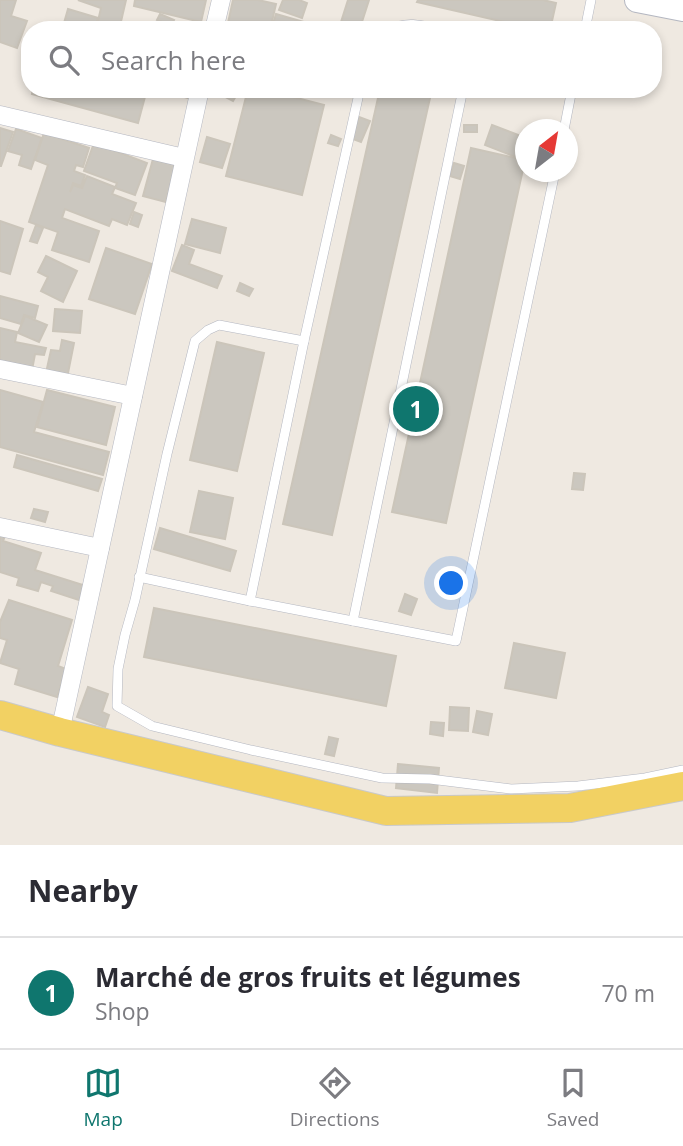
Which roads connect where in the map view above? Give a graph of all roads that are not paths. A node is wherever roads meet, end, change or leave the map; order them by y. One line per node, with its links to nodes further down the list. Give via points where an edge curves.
1 (222, 0): 5 (street)
2 (591, 0): 6 (lane)
3 (637, 0): 4 (main road)
4 (683, 9)
5 (216, 21)
6 (587, 21)
7 (198, 98): 13 (street)
8 (358, 98): 15 (lane)
9 (461, 98): 22 (lane)
10 (570, 98): 12 (lane)
11 (0, 115): 13 (street)
12 (566, 119)
13 (184, 158): 17 (street)
14 (553, 182): 22 (lane, via 456,641)
15 (304, 341): 20 (lane, via 219,325 195,341); 21 (lane)
16 (0, 369): 17 (street)
17 (133, 397): 19 (street)
18 (0, 527): 19 (street)
19 (100, 548): 24 (street)
20 (139, 577): 21 (lane); 25 (lane, via 118,669 117,706 152,726 382,778 511,789 578,786)
21 (250, 601): 22 (lane)
22 (353, 621)
23 (0, 715): 24 (main road)
24 (60, 732): 26 (main road, via 386,811 570,808)
25 (683, 770)
26 (683, 786)

